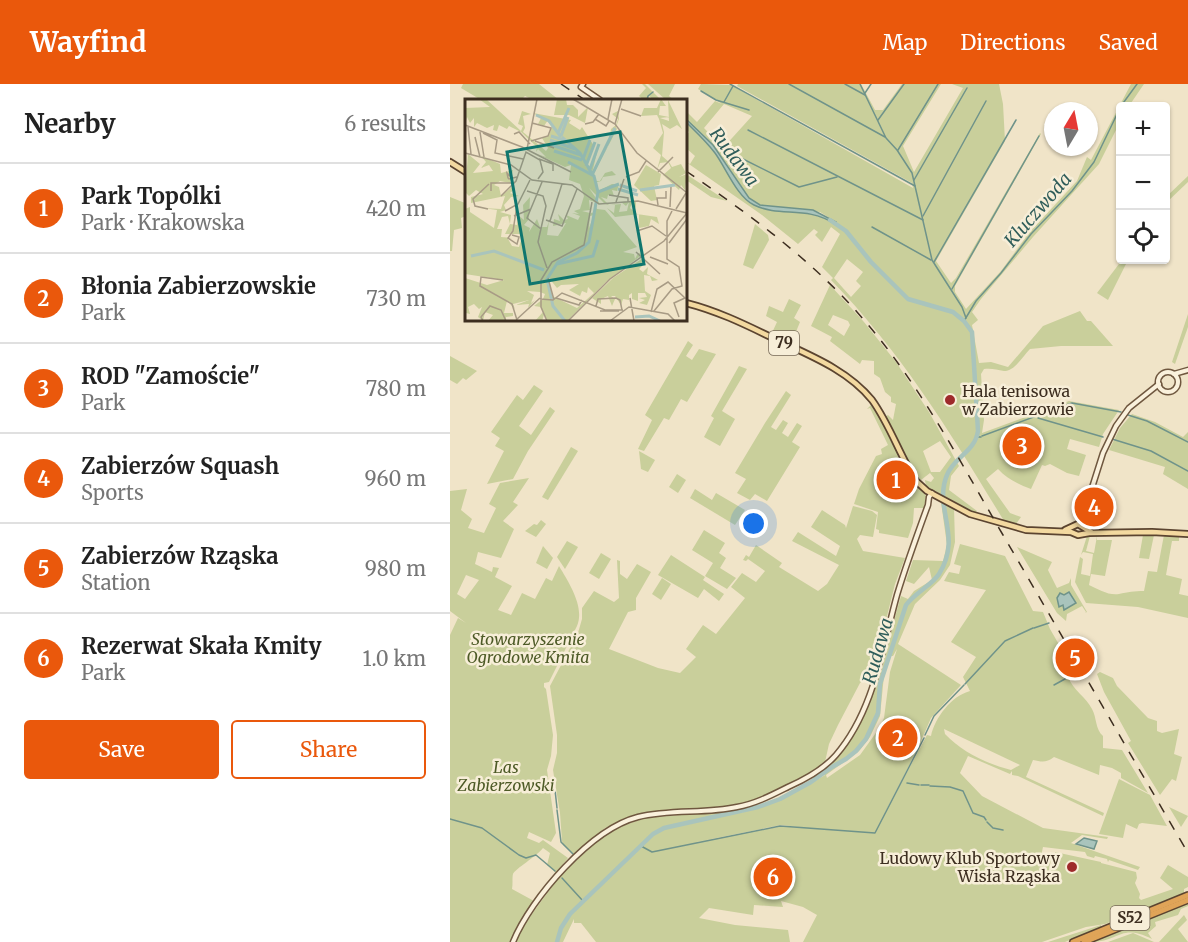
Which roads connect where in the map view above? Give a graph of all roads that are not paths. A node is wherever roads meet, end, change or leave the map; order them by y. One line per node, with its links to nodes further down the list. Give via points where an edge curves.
1 (582, 86): 2 (main road)
2 (599, 99)
3 (450, 162): 4 (main road)
4 (465, 171)
5 (687, 303): 12 (main road, 79, via 717,312 824,362 852,382 881,414 914,478)
6 (1186, 371): 7 (main road); 8 (main road)
7 (1174, 374): 8 (main road); 9 (main road, via 1163,373)
8 (1178, 381): 10 (main road, via 1173,390)
9 (1159, 384): 10 (main road); 11 (main road)
10 (1162, 389): 11 (main road)
11 (1151, 391): 13 (main road, via 1126,412 1108,440)
12 (932, 493): 13 (main road, 79, via 986,520 1037,532); 19 (main road, via 899,588 865,707 831,761 808,778 744,806 645,816 612,828 553,880)
13 (1078, 527): 14 (main road); 15 (main road); 15 (main road)
14 (1095, 533): 15 (main road); 16 (main road)
15 (1082, 534)
16 (1188, 534)
17 (1188, 896): 20 (highway, S52)
18 (1188, 900): 21 (highway, S52)
19 (513, 942)
20 (1073, 942)
21 (1084, 942)

